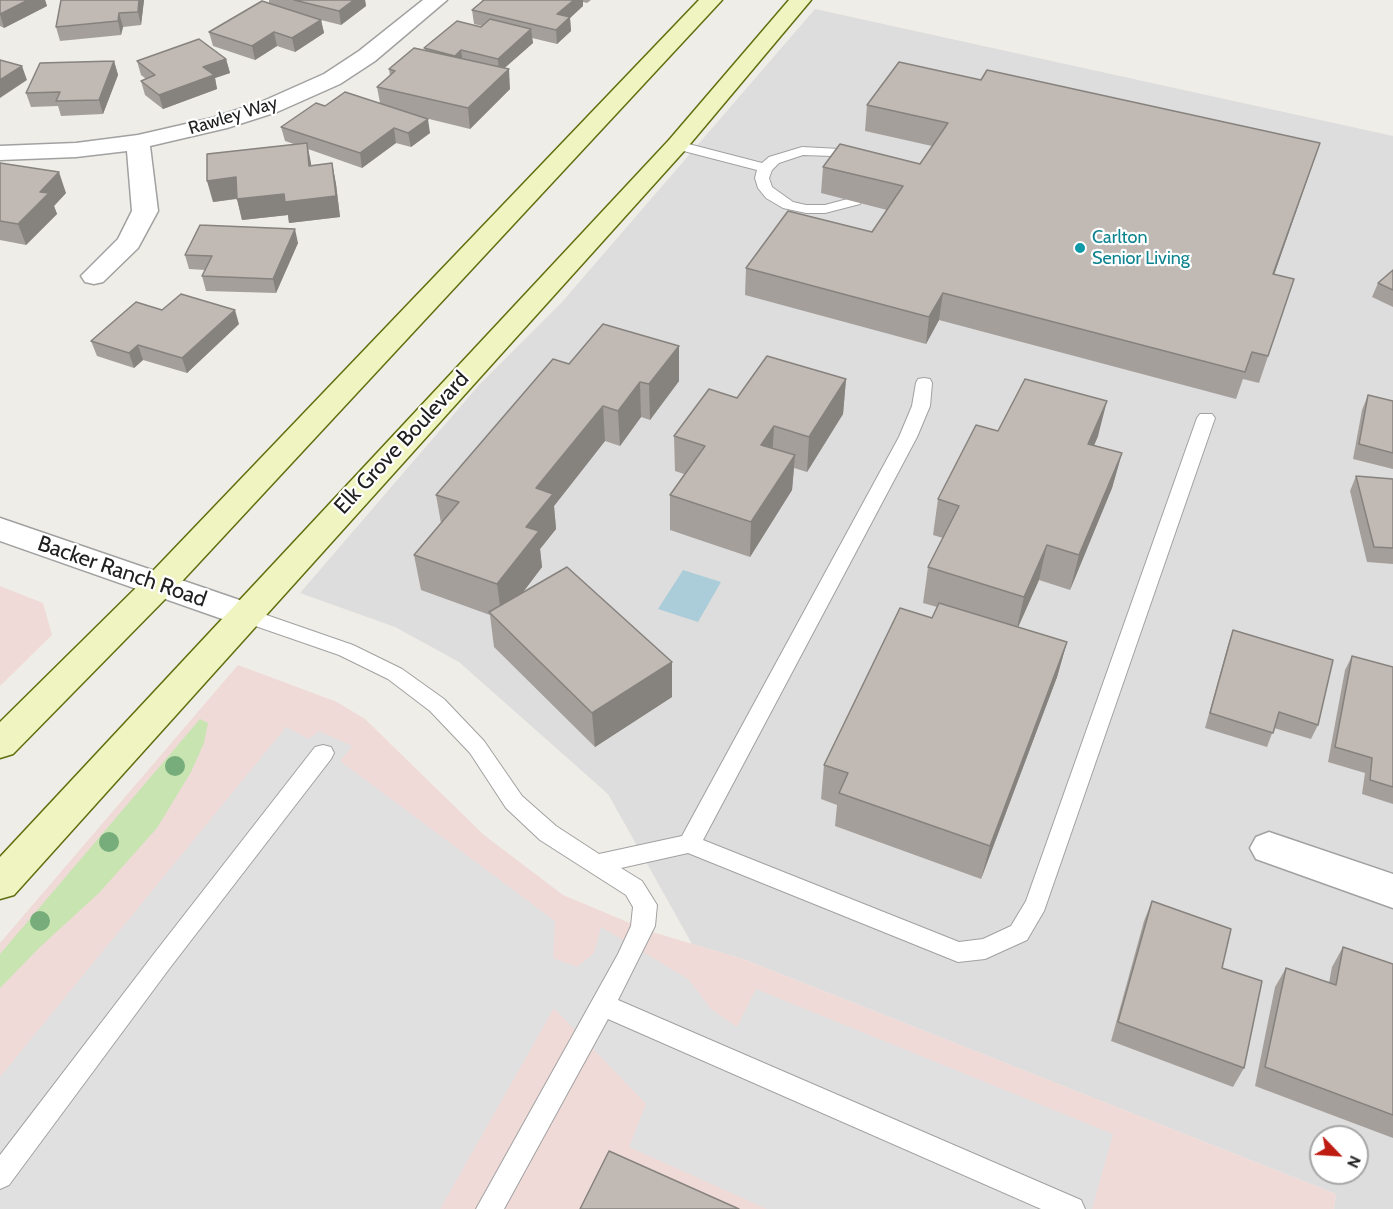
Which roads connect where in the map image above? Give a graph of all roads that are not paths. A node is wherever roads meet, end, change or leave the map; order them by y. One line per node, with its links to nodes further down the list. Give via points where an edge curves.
1 (436, 0): 4 (street, Rawley Way, via 332,79 269,107)
2 (711, 0): 14 (main road)
3 (800, 0): 5 (main road, Elk Grove Boulevard)
4 (138, 142): 6 (street, Rawley Way, via 76,150); 10 (street, via 145,211 129,243)
5 (677, 144): 7 (lane); 15 (main road, Elk Grove Boulevard)
6 (0, 153)
7 (765, 168): 8 (lane, via 787,154 818,150 850,157); 9 (lane, via 765,188 788,205 825,209)
8 (869, 173)
9 (855, 201)
10 (94, 276)
11 (924, 383): 18 (lane, via 921,406 908,437)
12 (1206, 418): 18 (lane, via 1036,904 1019,933 985,949 958,952)
13 (0, 529): 14 (street, Backer Ranch Road)
14 (160, 584): 15 (street, Backer Ranch Road); 16 (main road)
15 (245, 615): 20 (lane, via 346,650 395,674 437,705 477,747 514,802 548,833); 21 (main road, Elk Grove Boulevard)
16 (0, 744)
17 (323, 753): 24 (lane)
18 (689, 844): 20 (lane)
19 (1269, 848): 22 (street)
20 (594, 864): 23 (lane, via 634,888 645,905 643,926)
21 (0, 883)
22 (1393, 891)
23 (604, 1006): 25 (lane); 26 (lane)
24 (0, 1176)
25 (489, 1209)
26 (1072, 1209)

